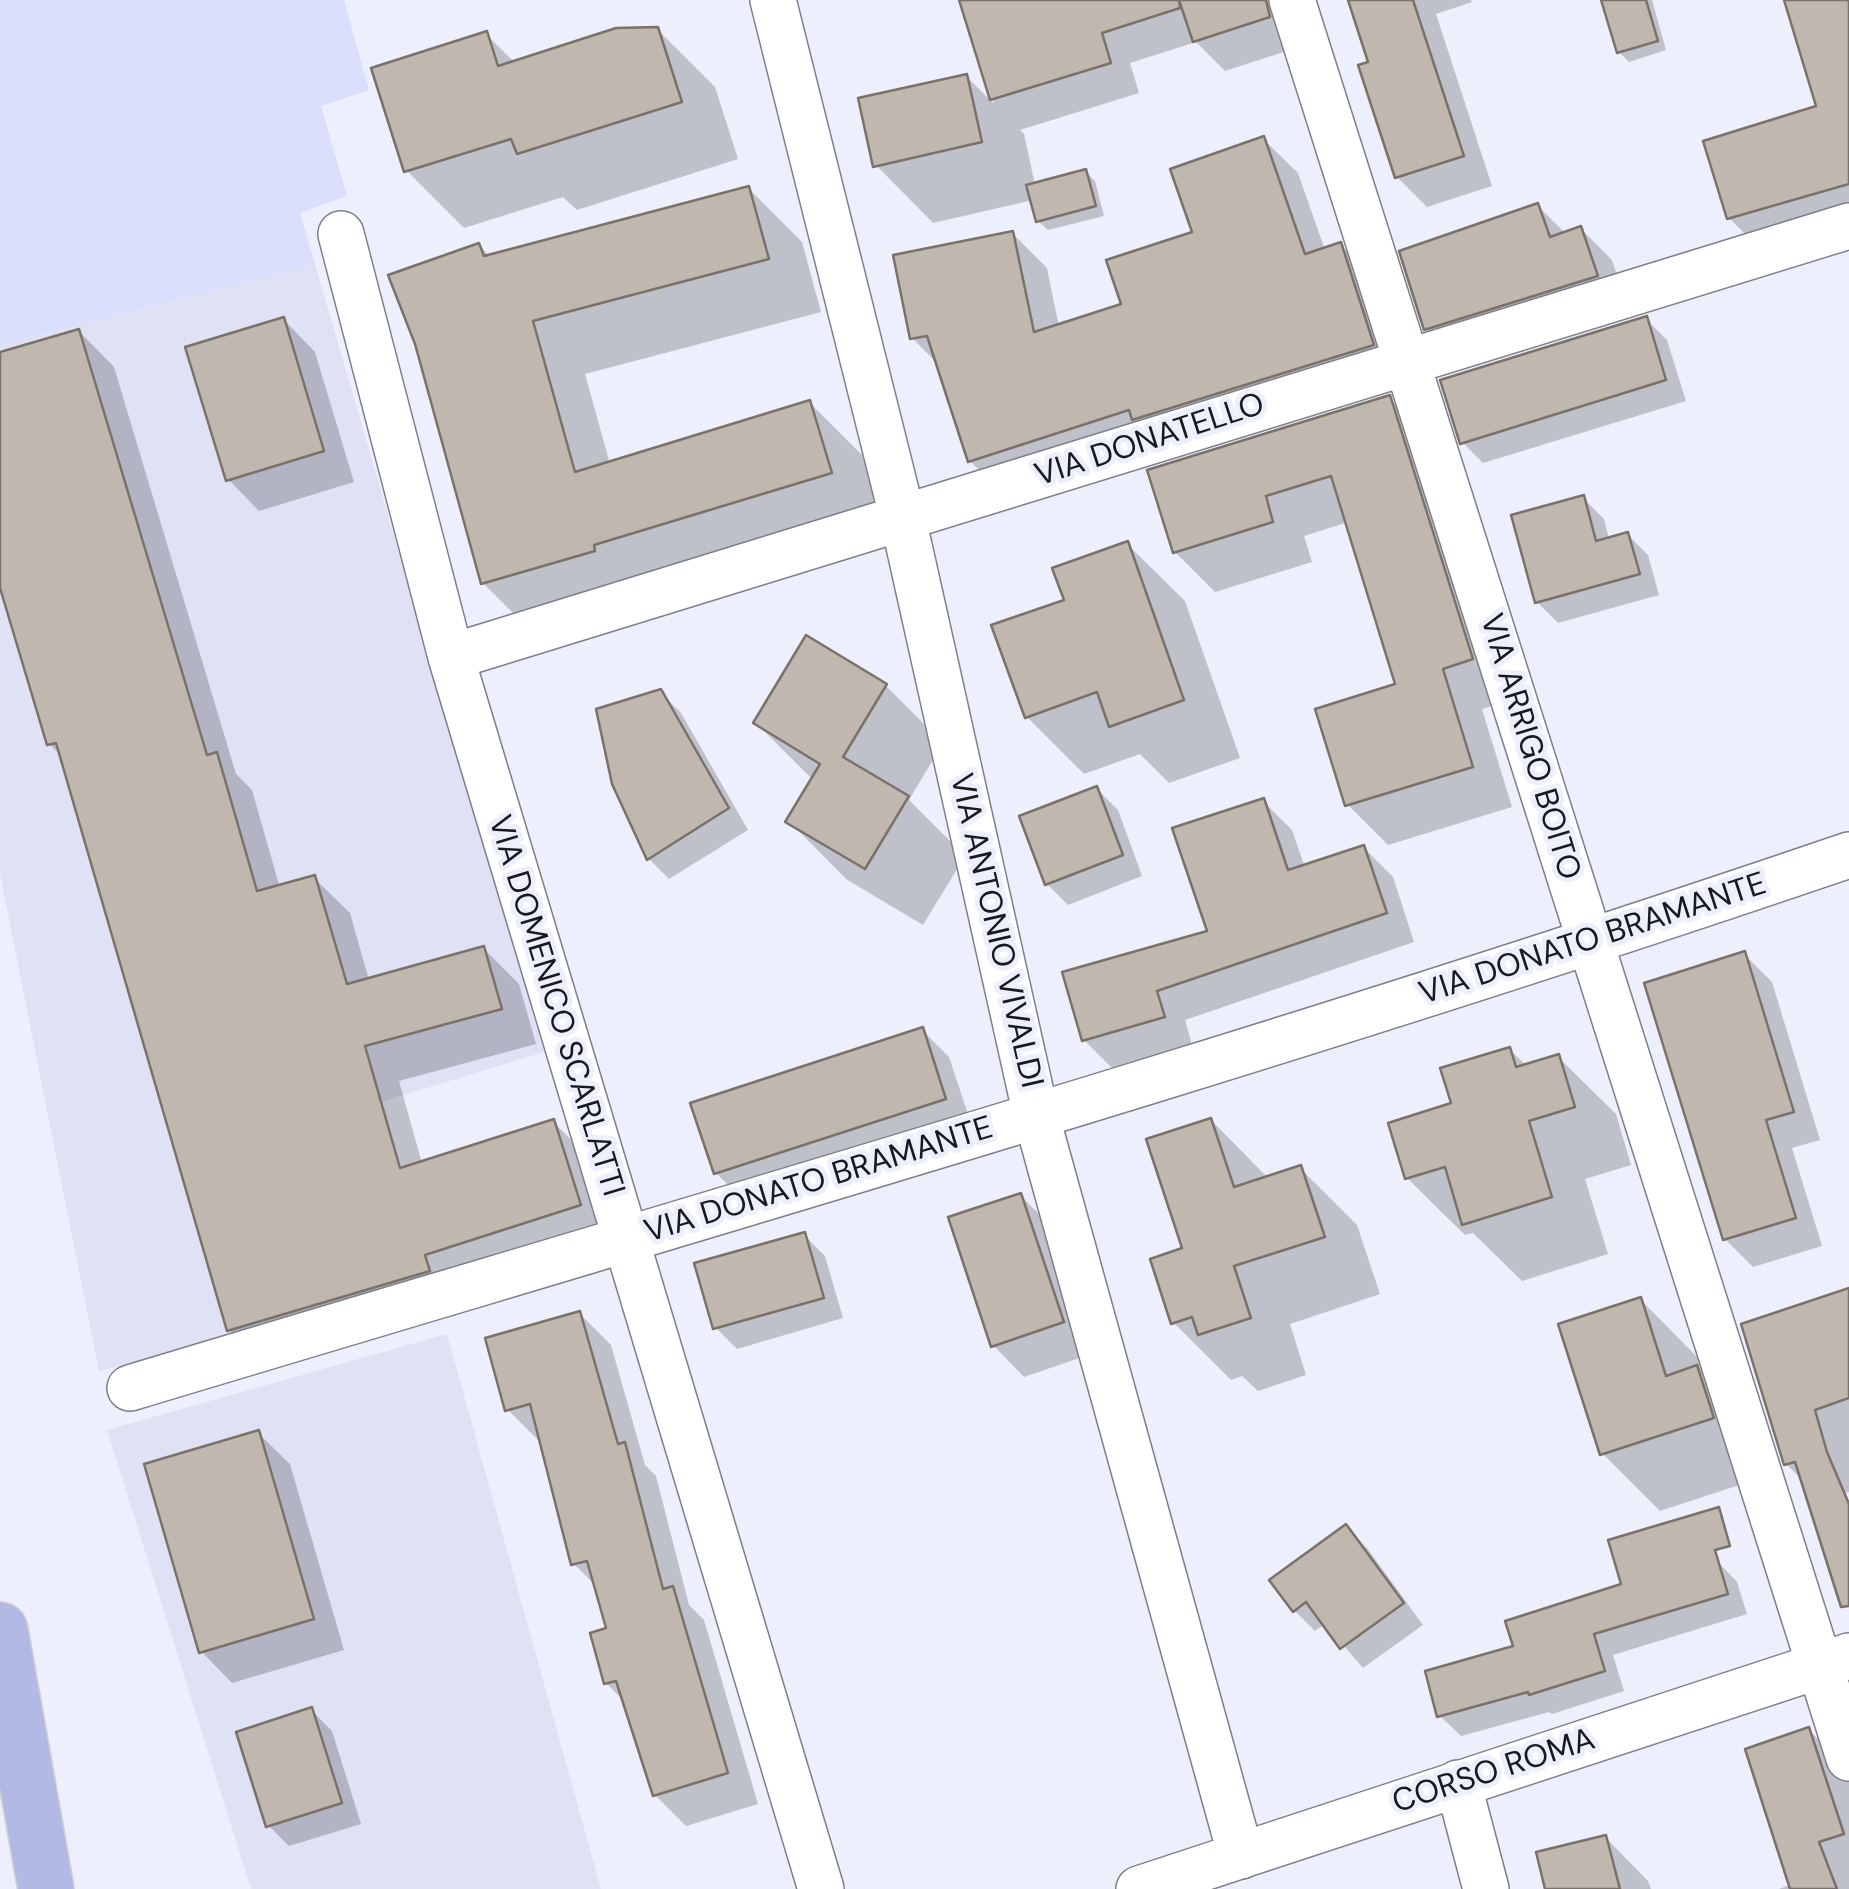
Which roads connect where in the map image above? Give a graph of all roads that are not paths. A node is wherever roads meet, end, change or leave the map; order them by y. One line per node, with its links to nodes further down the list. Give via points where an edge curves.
1 (773, 0): 6 (street, VIA ANTONIO VIVALDI)
2 (1292, 0): 5 (street, VIA ARRIGO BOITO)
3 (1849, 226): 5 (street, VIA DONATELLO)
4 (340, 234): 7 (street, VIA DOMENICO SCARLATTI)
5 (1408, 360): 6 (street, VIA DONATELLO); 9 (street, VIA ARRIGO BOITO)
6 (904, 519): 7 (street, VIA DONATELLO); 10 (street, VIA ANTONIO VIVALDI)
7 (451, 657): 11 (street, VIA DOMENICO SCARLATTI)
8 (1849, 855): 9 (street, VIA DONATO BRAMANTE)
9 (1590, 943): 10 (street, VIA DONATO BRAMANTE); 14 (street, VIA ARRIGO BOITO)
10 (1036, 1116): 11 (street, VIA DONATO BRAMANTE); 17 (street, VIA ANTONIO VIVALDI)
11 (624, 1239): 12 (street, VIA DONATO BRAMANTE); 19 (street, VIA DOMENICO SCARLATTI)
12 (130, 1388)
13 (0, 1630): 18 (main road)
14 (1833, 1661): 15 (street, VIA ARRIGO BOITO); 16 (street, CORSO ROMA)
15 (1849, 1758)
16 (1458, 1783): 17 (street, CORSO ROMA); 21 (street)
17 (1241, 1856): 20 (street, CORSO ROMA)
18 (46, 1889)
19 (821, 1889)
20 (1140, 1889)
21 (1486, 1889)

